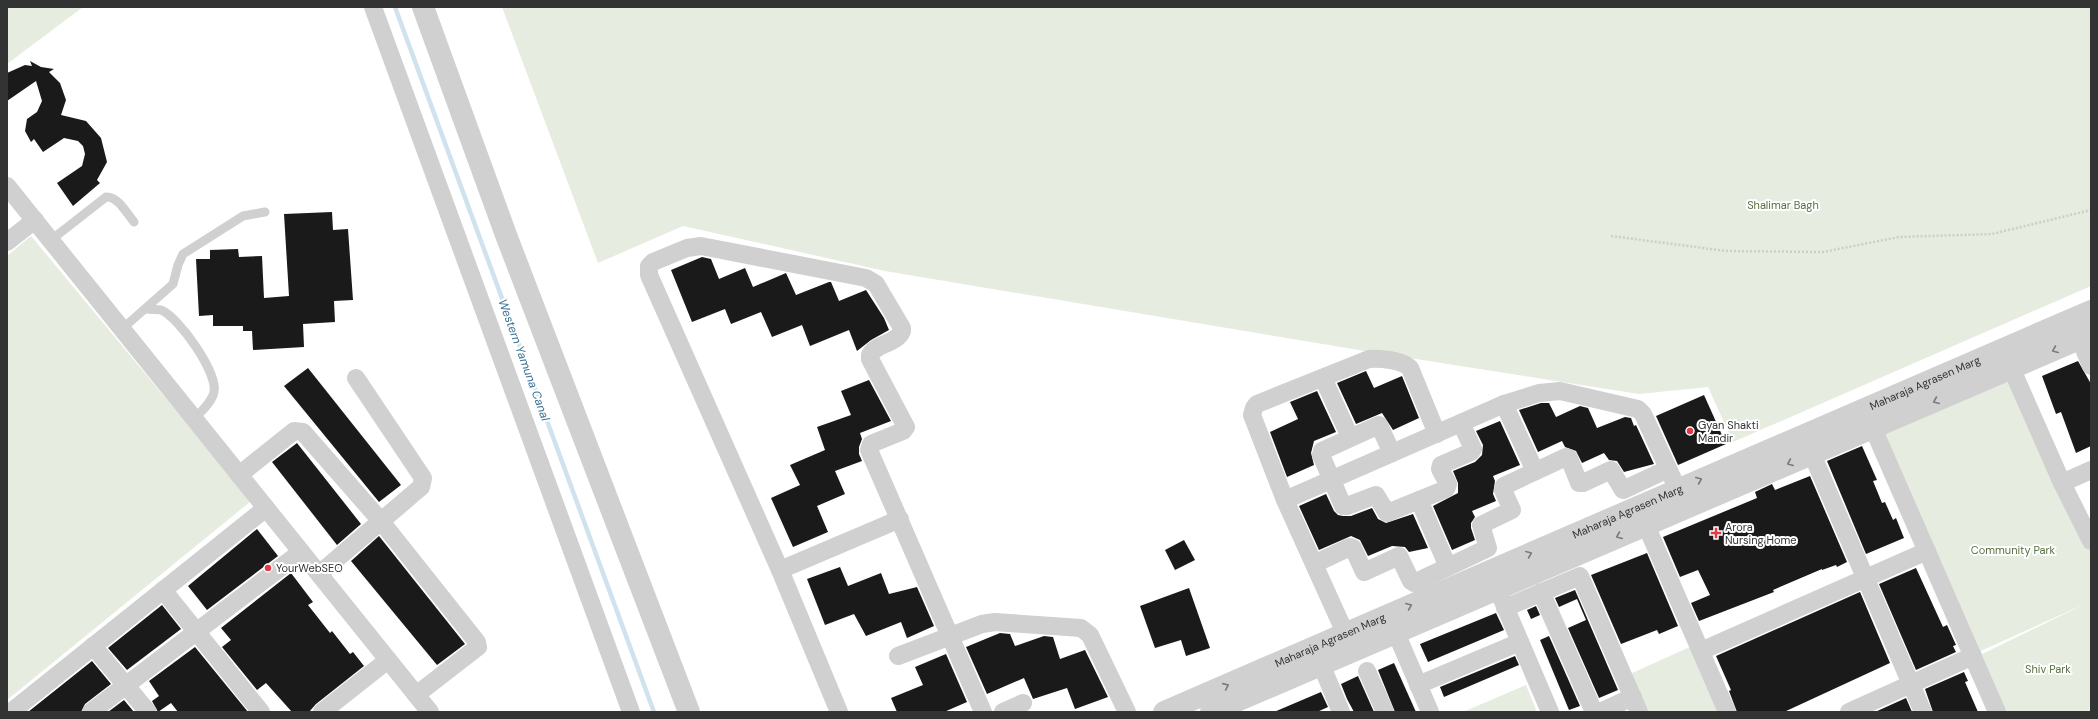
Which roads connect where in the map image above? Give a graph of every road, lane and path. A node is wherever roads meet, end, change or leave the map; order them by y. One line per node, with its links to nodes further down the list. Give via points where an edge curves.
1 (373, 7): 78 (street)
2 (423, 7): 79 (street, via 506,235)
3 (7, 186): 6 (street)
4 (2091, 210): 8 (path, via 1992,234 1899,237 1823,252 1726,252)
5 (265, 212): 11 (lane, via 243,216 183,254 174,284)
6 (35, 220): 9 (street); 10 (street)
7 (134, 222): 9 (lane, via 116,200 106,197)
8 (1611, 236)
9 (51, 240): 13 (street)
10 (7, 242)
11 (146, 309): 13 (lane); 21 (lane, via 161,310 182,328 207,362 215,384 214,394)
12 (2091, 311): 15 (street, Maharaja Agrasen Marg)
13 (122, 329): 21 (street)
14 (2085, 337): 16 (street); 17 (street, Maharaja Agrasen Marg, one-way to 17)
15 (2003, 349): 17 (street); 34 (street, Maharaja Agrasen Marg, one-way to 15)
16 (2091, 366)
17 (2012, 369): 23 (street, Maharaja Agrasen Marg, one-way to 23); 33 (street)
18 (356, 378): 39 (street, via 423,478 421,487)
19 (1323, 378): 24 (street, via 1370,359 1409,366); 25 (street); 35 (street, via 1257,404 1252,412)
20 (1504, 404): 22 (street); 28 (street, via 1548,391 1560,391 1633,407 1643,414); 30 (street)
21 (194, 418): 31 (street)
22 (1461, 423): 24 (street); 36 (street, via 1473,447 1472,450 1442,464 1440,469 1448,487)
23 (1873, 428): 27 (street, Maharaja Agrasen Marg); 42 (street)
24 (1437, 434): 26 (street)
25 (1350, 437): 26 (street, via 1380,425); 32 (street, via 1321,452)
26 (1392, 453): 32 (street)
27 (1812, 454): 34 (street, Maharaja Agrasen Marg, one-way to 34); 48 (street)
28 (1668, 469): 30 (street, via 1623,490 1611,470 1579,483 1567,457); 34 (street)
29 (2091, 470): 33 (street)
30 (1535, 471): 45 (street, via 1504,486 1503,490 1512,510 1481,525 1488,548)
31 (239, 475): 37 (street); 39 (street, via 294,431 303,432)
32 (1332, 480): 35 (street); 36 (street, via 1345,507 1376,495 1387,513)
33 (2062, 483): 41 (street)
34 (1682, 499): 40 (street, Maharaja Agrasen Marg); 52 (street, Maharaja Agrasen Marg, one-way to 34)
35 (1285, 500): 44 (street)
36 (1419, 500): 45 (street)
37 (266, 508): 43 (street); 49 (street)
38 (900, 519): 46 (street); 46 (street, via 869,448 871,444 903,431 905,424 870,355 872,351 898,338 902,328 873,281 701,246 687,248 653,262 649,266 649,275); 54 (street)
39 (380, 520): 47 (street); 67 (street, via 477,642 478,647)
40 (1646, 525): 51 (street, Maharaja Agrasen Marg, one-way to 51); 58 (street)
41 (2091, 541)
42 (1927, 551): 48 (street); 60 (street)
43 (301, 552): 47 (street); 53 (street)
44 (1314, 564): 45 (street, via 1351,547 1364,572 1400,556 1413,582); 55 (street)
45 (1448, 567)
46 (780, 570): 80 (street)
47 (319, 574): 61 (street)
48 (1865, 578): 58 (street); 64 (street)
49 (163, 590): 53 (street); 57 (street)
50 (1541, 592): 51 (street); 69 (street, via 1580,576); 88 (street)
51 (1501, 598): 52 (street, Maharaja Agrasen Marg); 56 (street)
52 (1392, 624): 55 (street, Maharaja Agrasen Marg); 65 (street)
53 (197, 632): 66 (street); 75 (street)
54 (950, 636): 59 (street); 81 (street); 83 (street, via 970,627 994,622 1081,628 1090,635)
55 (1349, 642): 62 (street, Maharaja Agrasen Marg); 71 (street, Maharaja Agrasen Marg, one-way to 55)
56 (1520, 642): 65 (street); 87 (street)
57 (94, 646): 66 (street); 70 (street)
58 (1701, 651): 90 (street)
59 (898, 656)
60 (1973, 656): 64 (street); 93 (street)
61 (388, 660): 67 (street); 76 (street)
62 (1322, 664): 71 (street, Maharaja Agrasen Marg); 84 (street)
63 (1367, 671): 85 (street)
64 (1911, 684): 91 (street); 92 (street)
65 (1418, 685): 86 (street)
66 (126, 686): 73 (street); 74 (street)
67 (416, 695): 77 (street)
68 (1023, 703): 82 (street)
69 (1636, 705): 89 (street)
70 (31, 706): 72 (street)
71 (1193, 708)
72 (10, 712)
73 (91, 712)
74 (148, 712)
75 (260, 712)
76 (322, 712)
77 (430, 712)
78 (631, 712)
79 (688, 712)
80 (839, 712)
81 (983, 712)
82 (1003, 712)
83 (1127, 712)
84 (1341, 712)
85 (1386, 712)
86 (1430, 712)
87 (1550, 712)
88 (1594, 712)
89 (1600, 712)
90 (1727, 712)
91 (1849, 712)
92 (1923, 712)
93 (1997, 712)

